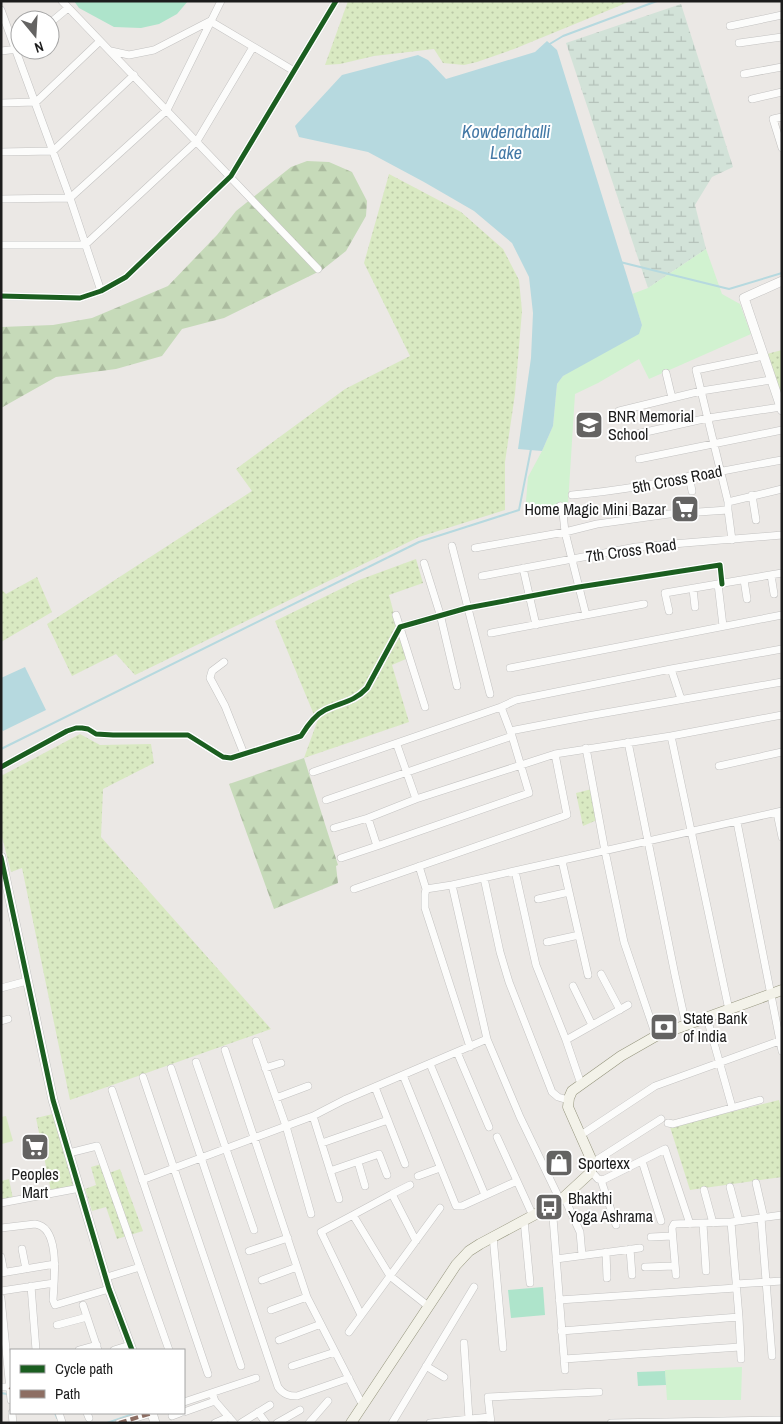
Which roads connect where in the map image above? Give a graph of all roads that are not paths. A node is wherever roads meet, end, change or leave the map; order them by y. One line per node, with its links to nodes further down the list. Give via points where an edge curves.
1 (62, 1): 4 (street)
2 (221, 1): 8 (street)
3 (336, 1): 18 (street)
4 (68, 8): 6 (street); 12 (street)
5 (1, 10): 10 (street)
6 (60, 15)
7 (782, 15): 9 (street)
8 (210, 22): 14 (street); 15 (street, via 154,50 129,55); 25 (street)
9 (730, 26)
10 (10, 31)
11 (782, 37): 13 (street)
12 (100, 41): 15 (street); 23 (street)
13 (739, 43)
14 (253, 47): 18 (street); 27 (street)
15 (110, 51): 20 (street)
16 (22, 60): 23 (street)
17 (782, 67): 19 (street)
18 (294, 72): 31 (street)
19 (744, 74)
20 (134, 76): 25 (street); 29 (street)
21 (782, 92): 22 (street)
22 (752, 99)
23 (36, 102): 24 (street); 29 (street)
24 (1, 103)
25 (166, 110): 27 (street); 32 (street)
26 (782, 117): 28 (street, via 772,119)
27 (197, 141): 31 (street); 35 (street)
28 (782, 148)
29 (53, 151): 30 (street); 32 (street)
30 (1, 152)
31 (231, 176): 36 (street); 38 (street, via 126,277)
32 (70, 198): 33 (street); 35 (street)
33 (1, 199)
34 (1, 245): 35 (street)
35 (86, 245): 38 (street)
36 (318, 269)
37 (782, 281): 40 (street, via 744,298)
38 (101, 292): 39 (street, via 80,298)
39 (1, 296)
40 (764, 356): 42 (street); 43 (street, via 696,370)
41 (666, 373): 44 (street)
42 (771, 380): 43 (street); 45 (street)
43 (701, 391): 44 (street); 47 (street)
44 (672, 398): 46 (street)
45 (781, 409): 47 (street)
46 (619, 411)
47 (708, 418): 49 (street); 50 (street)
48 (782, 430): 50 (street)
49 (628, 436)
50 (714, 444): 51 (street); 53 (street)
51 (639, 459)
52 (782, 460): 53 (street, 5th Cross Road)
53 (721, 470): 54 (street, 5th Cross Road); 59 (street)
54 (689, 476): 56 (street); 57 (street, 5th Cross Road, via 644,486)
55 (782, 489): 58 (street)
56 (692, 491)
57 (572, 495)
58 (752, 496): 59 (street); 62 (street)
59 (728, 502): 61 (street)
60 (560, 506): 63 (street)
61 (728, 510): 63 (street, via 668,514); 65 (street)
62 (756, 520)
63 (565, 532): 67 (street); 68 (street)
64 (782, 535): 65 (street, 7th Cross Road)
65 (732, 540): 68 (street, 7th Cross Road, via 636,547)
66 (452, 546): 83 (street)
67 (475, 548)
68 (572, 559): 70 (street, 7th Cross Road); 76 (street)
69 (424, 563): 85 (street)
70 (523, 568): 73 (street, 7th Cross Road); 79 (street)
71 (782, 573): 72 (street)
72 (772, 575): 74 (street); 78 (street)
73 (482, 576)
74 (744, 580): 75 (street); 80 (street)
75 (720, 584): 76 (street, via 720,565); 77 (street); 90 (street)
76 (579, 587): 79 (street); 87 (street)
77 (693, 589): 82 (street); 84 (street, via 665,593)
78 (774, 594)
79 (530, 596): 83 (street); 89 (street)
80 (747, 600)
81 (644, 604): 87 (street)
82 (695, 607)
83 (467, 608): 85 (street); 99 (street)
84 (669, 612)
85 (440, 614): 91 (street); 98 (street)
86 (396, 615): 91 (street)
87 (586, 615): 89 (street)
88 (782, 615): 90 (street)
89 (536, 625): 92 (street)
90 (723, 626): 95 (street)
91 (400, 627): 101 (street); 110 (street, via 367,688 359,696 323,711 307,725 301,736)
92 (491, 633)
93 (782, 649): 96 (street)
94 (224, 662): 110 (street, via 212,671 210,678)
95 (510, 668)
96 (671, 669): 100 (street); 102 (street, via 516,700)
97 (782, 682): 100 (street)
98 (457, 686)
99 (490, 694)
100 (681, 699): 104 (street)
101 (425, 707)
102 (501, 708): 104 (street); 107 (street)
103 (782, 715): 105 (street)
104 (511, 733): 112 (street); 116 (street)
105 (671, 736): 106 (street); 123 (street)
106 (628, 742): 108 (street); 125 (street)
107 (398, 745): 115 (street); 116 (street)
108 (586, 748): 111 (street); 127 (street)
109 (782, 752): 113 (street)
110 (244, 754): 114 (street, via 223,757 188,736 96,734 76,728)
111 (555, 754): 112 (street); 131 (street, via 567,815)
112 (520, 764): 117 (street); 126 (street, via 529,793)
113 (719, 766)
114 (1, 767)
115 (312, 772)
116 (407, 772): 117 (street); 118 (street)
117 (416, 799): 120 (street)
118 (326, 800)
119 (779, 812): 121 (street); 124 (street)
120 (368, 818): 122 (street); 126 (street)
121 (737, 822): 123 (street); 147 (street)
122 (334, 828)
123 (691, 832): 125 (street); 150 (street)
124 (782, 838)
125 (648, 841): 127 (street); 153 (street)
126 (378, 846): 129 (street)
127 (605, 851): 130 (street); 154 (street, via 626,947)
128 (1, 857): 143 (street)
129 (342, 858)
130 (562, 861): 132 (street); 137 (street)
131 (419, 866): 135 (street); 136 (street)
132 (516, 871): 133 (street); 156 (street, via 533,956)
133 (484, 878): 134 (street); 176 (street, via 509,982 552,1092)
134 (452, 885): 136 (street); 155 (street)
135 (354, 889)
136 (426, 890): 159 (street, via 425,908)
137 (569, 892): 138 (street); 139 (street)
138 (538, 899)
139 (579, 935): 140 (street); 142 (street)
140 (547, 942)
141 (601, 974): 149 (street)
142 (588, 975)
143 (27, 981): 145 (street); 188 (street, via 53,1100)
144 (573, 986): 152 (street)
145 (1, 988)
146 (782, 990): 147 (main road)
147 (770, 995): 150 (main road); 157 (street)
148 (628, 1005): 149 (street)
149 (620, 1010): 152 (street)
150 (729, 1010): 151 (main road)
151 (707, 1018): 153 (main road); 164 (street)
152 (592, 1025): 156 (street)
153 (686, 1025): 154 (main road)
154 (656, 1036): 171 (main road)
155 (487, 1039): 159 (street); 211 (street)
156 (566, 1040): 171 (street)
157 (780, 1040): 161 (street); 164 (street)
158 (256, 1041): 168 (street)
159 (470, 1047): 162 (street)
160 (225, 1050): 185 (street)
161 (782, 1051)
162 (458, 1052): 166 (street); 182 (street)
163 (196, 1062): 187 (street)
164 (719, 1062): 178 (street); 183 (street, via 650,1089)
165 (280, 1064): 168 (street)
166 (430, 1064): 169 (street); 209 (street)
167 (171, 1068): 189 (street)
168 (265, 1068): 175 (street)
169 (403, 1075): 173 (street); 195 (street)
170 (143, 1076): 194 (street)
171 (581, 1084): 176 (main road, via 572,1091)
172 (308, 1086): 175 (street)
173 (375, 1087): 179 (street); 180 (street)
174 (112, 1090): 199 (street)
175 (276, 1098): 181 (street)
176 (568, 1100): 183 (main road, via 569,1111)
177 (760, 1100): 178 (street)
178 (732, 1107): 193 (street, via 673,1124 665,1121)
179 (313, 1116): 181 (street); 186 (street)
180 (388, 1120): 186 (street); 192 (street)
181 (286, 1126): 185 (street); 214 (street)
182 (489, 1127)
183 (581, 1135): 193 (main road)
184 (497, 1137): 201 (street)
185 (255, 1139): 187 (street); 230 (street)
186 (322, 1143): 196 (street)
187 (226, 1149): 189 (street); 226 (street)
188 (69, 1153): 206 (street); 242 (street, via 97,1146)
189 (201, 1158): 194 (street); 295 (street, via 278,1387 284,1393 297,1396)
190 (642, 1161): 200 (street); 219 (street); 223 (street, via 665,1149)
191 (358, 1162): 196 (street); 197 (street, via 379,1154); 204 (street)
192 (405, 1164)
193 (591, 1167): 200 (street); 211 (main road, via 584,1181)
194 (174, 1168): 199 (street); 288 (street)
195 (440, 1168): 198 (street); 209 (street, via 456,1206)
196 (330, 1171): 210 (street)
197 (387, 1175)
198 (418, 1176)
199 (142, 1180): 292 (street)
200 (601, 1180): 222 (street)
201 (517, 1181): 209 (street); 217 (street)
202 (756, 1182): 218 (street)
203 (410, 1185): 208 (street)
204 (366, 1186)
205 (730, 1187): 220 (street)
206 (80, 1188): 212 (street); 251 (street)
207 (704, 1190): 221 (street)
208 (392, 1194): 215 (street); 231 (street)
209 (485, 1195)
210 (339, 1199)
211 (559, 1201): 217 (main road); 237 (street, via 580,1232); 239 (street)
212 (1, 1203)
213 (440, 1208): 231 (street)
214 (311, 1214)
215 (353, 1215): 250 (street); 269 (street, via 321,1232)
216 (782, 1215): 218 (street)
217 (528, 1218): 227 (main road); 257 (street)
218 (762, 1218): 220 (street); 255 (street)
219 (661, 1221)
220 (735, 1221): 221 (street); 259 (street)
221 (713, 1223): 224 (street)
222 (616, 1224)
223 (690, 1224): 224 (street); 228 (street, via 674,1224)
224 (703, 1224): 246 (street)
225 (1, 1228): 240 (street, via 35,1224 44,1227 49,1234)
226 (254, 1230)
227 (493, 1236): 267 (main road, via 464,1256); 281 (street)
228 (672, 1236): 229 (street); 241 (street)
229 (651, 1237)
230 (288, 1238): 235 (street); 243 (street)
231 (416, 1241): 250 (street)
232 (22, 1248): 245 (street)
233 (640, 1248): 234 (street)
234 (630, 1249): 236 (street); 248 (street)
235 (249, 1251)
236 (606, 1252): 237 (street); 252 (street)
237 (582, 1255): 239 (street)
238 (1, 1256): 247 (street)
239 (556, 1259): 265 (street)
240 (55, 1264): 245 (street); 256 (street)
241 (675, 1266): 244 (street); 249 (street)
242 (140, 1267): 251 (street); 283 (street)
243 (297, 1267): 253 (street); 263 (street)
244 (645, 1267)
245 (26, 1269): 247 (street)
246 (706, 1271)
247 (2, 1273)
248 (632, 1275)
249 (676, 1275)
250 (390, 1276): 267 (street); 269 (street)
251 (107, 1278): 261 (street)
252 (607, 1278)
253 (262, 1280)
254 (782, 1281): 255 (street)
255 (766, 1282): 259 (street); 285 (street)
256 (54, 1283): 258 (street); 261 (street, via 55,1305)
257 (530, 1283)
258 (31, 1286): 262 (street); 282 (street)
259 (736, 1286): 265 (street); 271 (street)
260 (474, 1288): 290 (street)
261 (109, 1289): 280 (street)
262 (1, 1291)
263 (307, 1297): 268 (street); 272 (street)
264 (1, 1298): 297 (street)
265 (559, 1300): 274 (street)
266 (82, 1305): 270 (street)
267 (428, 1306): 304 (main road)
268 (271, 1310)
269 (361, 1315): 275 (street)
270 (87, 1316): 273 (street); 279 (street)
271 (739, 1318): 274 (street); 278 (street)
272 (321, 1324): 276 (street); 284 (street)
273 (57, 1325)
274 (562, 1330): 286 (street)
275 (349, 1332)
276 (279, 1340)
277 (464, 1344): 311 (street)
278 (740, 1347): 286 (street); 287 (street)
279 (97, 1348)
280 (131, 1348)
281 (503, 1348)
282 (36, 1349)
283 (168, 1349)
284 (335, 1352): 289 (street); 295 (street)
285 (772, 1356)
286 (564, 1359): 291 (street)
287 (740, 1359)
288 (241, 1366)
289 (292, 1366)
290 (426, 1366): 293 (street); 322 (street)
291 (565, 1370)
292 (208, 1374)
293 (444, 1377)
294 (256, 1378): 299 (street)
295 (349, 1378): 304 (street)
296 (1, 1388): 297 (street)
297 (10, 1388)
298 (599, 1392): 313 (street, via 488,1397)
299 (212, 1393): 300 (street); 302 (street)
300 (215, 1401): 306 (street); 312 (street)
301 (328, 1401): 320 (street)
302 (185, 1402)
303 (270, 1405): 307 (street)
304 (363, 1406): 321 (main road)
305 (300, 1410): 319 (street)
306 (185, 1411)
307 (258, 1412): 317 (street); 318 (street)
308 (149, 1414): 315 (street)
309 (177, 1414): 310 (street)
310 (172, 1416)
311 (469, 1419): 313 (street); 323 (street)
312 (232, 1420): 316 (street)
313 (490, 1420)
314 (782, 1420): 324 (street)
315 (119, 1423)
316 (215, 1423)
317 (241, 1423)
318 (266, 1423)
319 (277, 1423)
320 (308, 1423)
321 (351, 1423)
322 (392, 1423)
323 (430, 1423)
324 (611, 1423)

